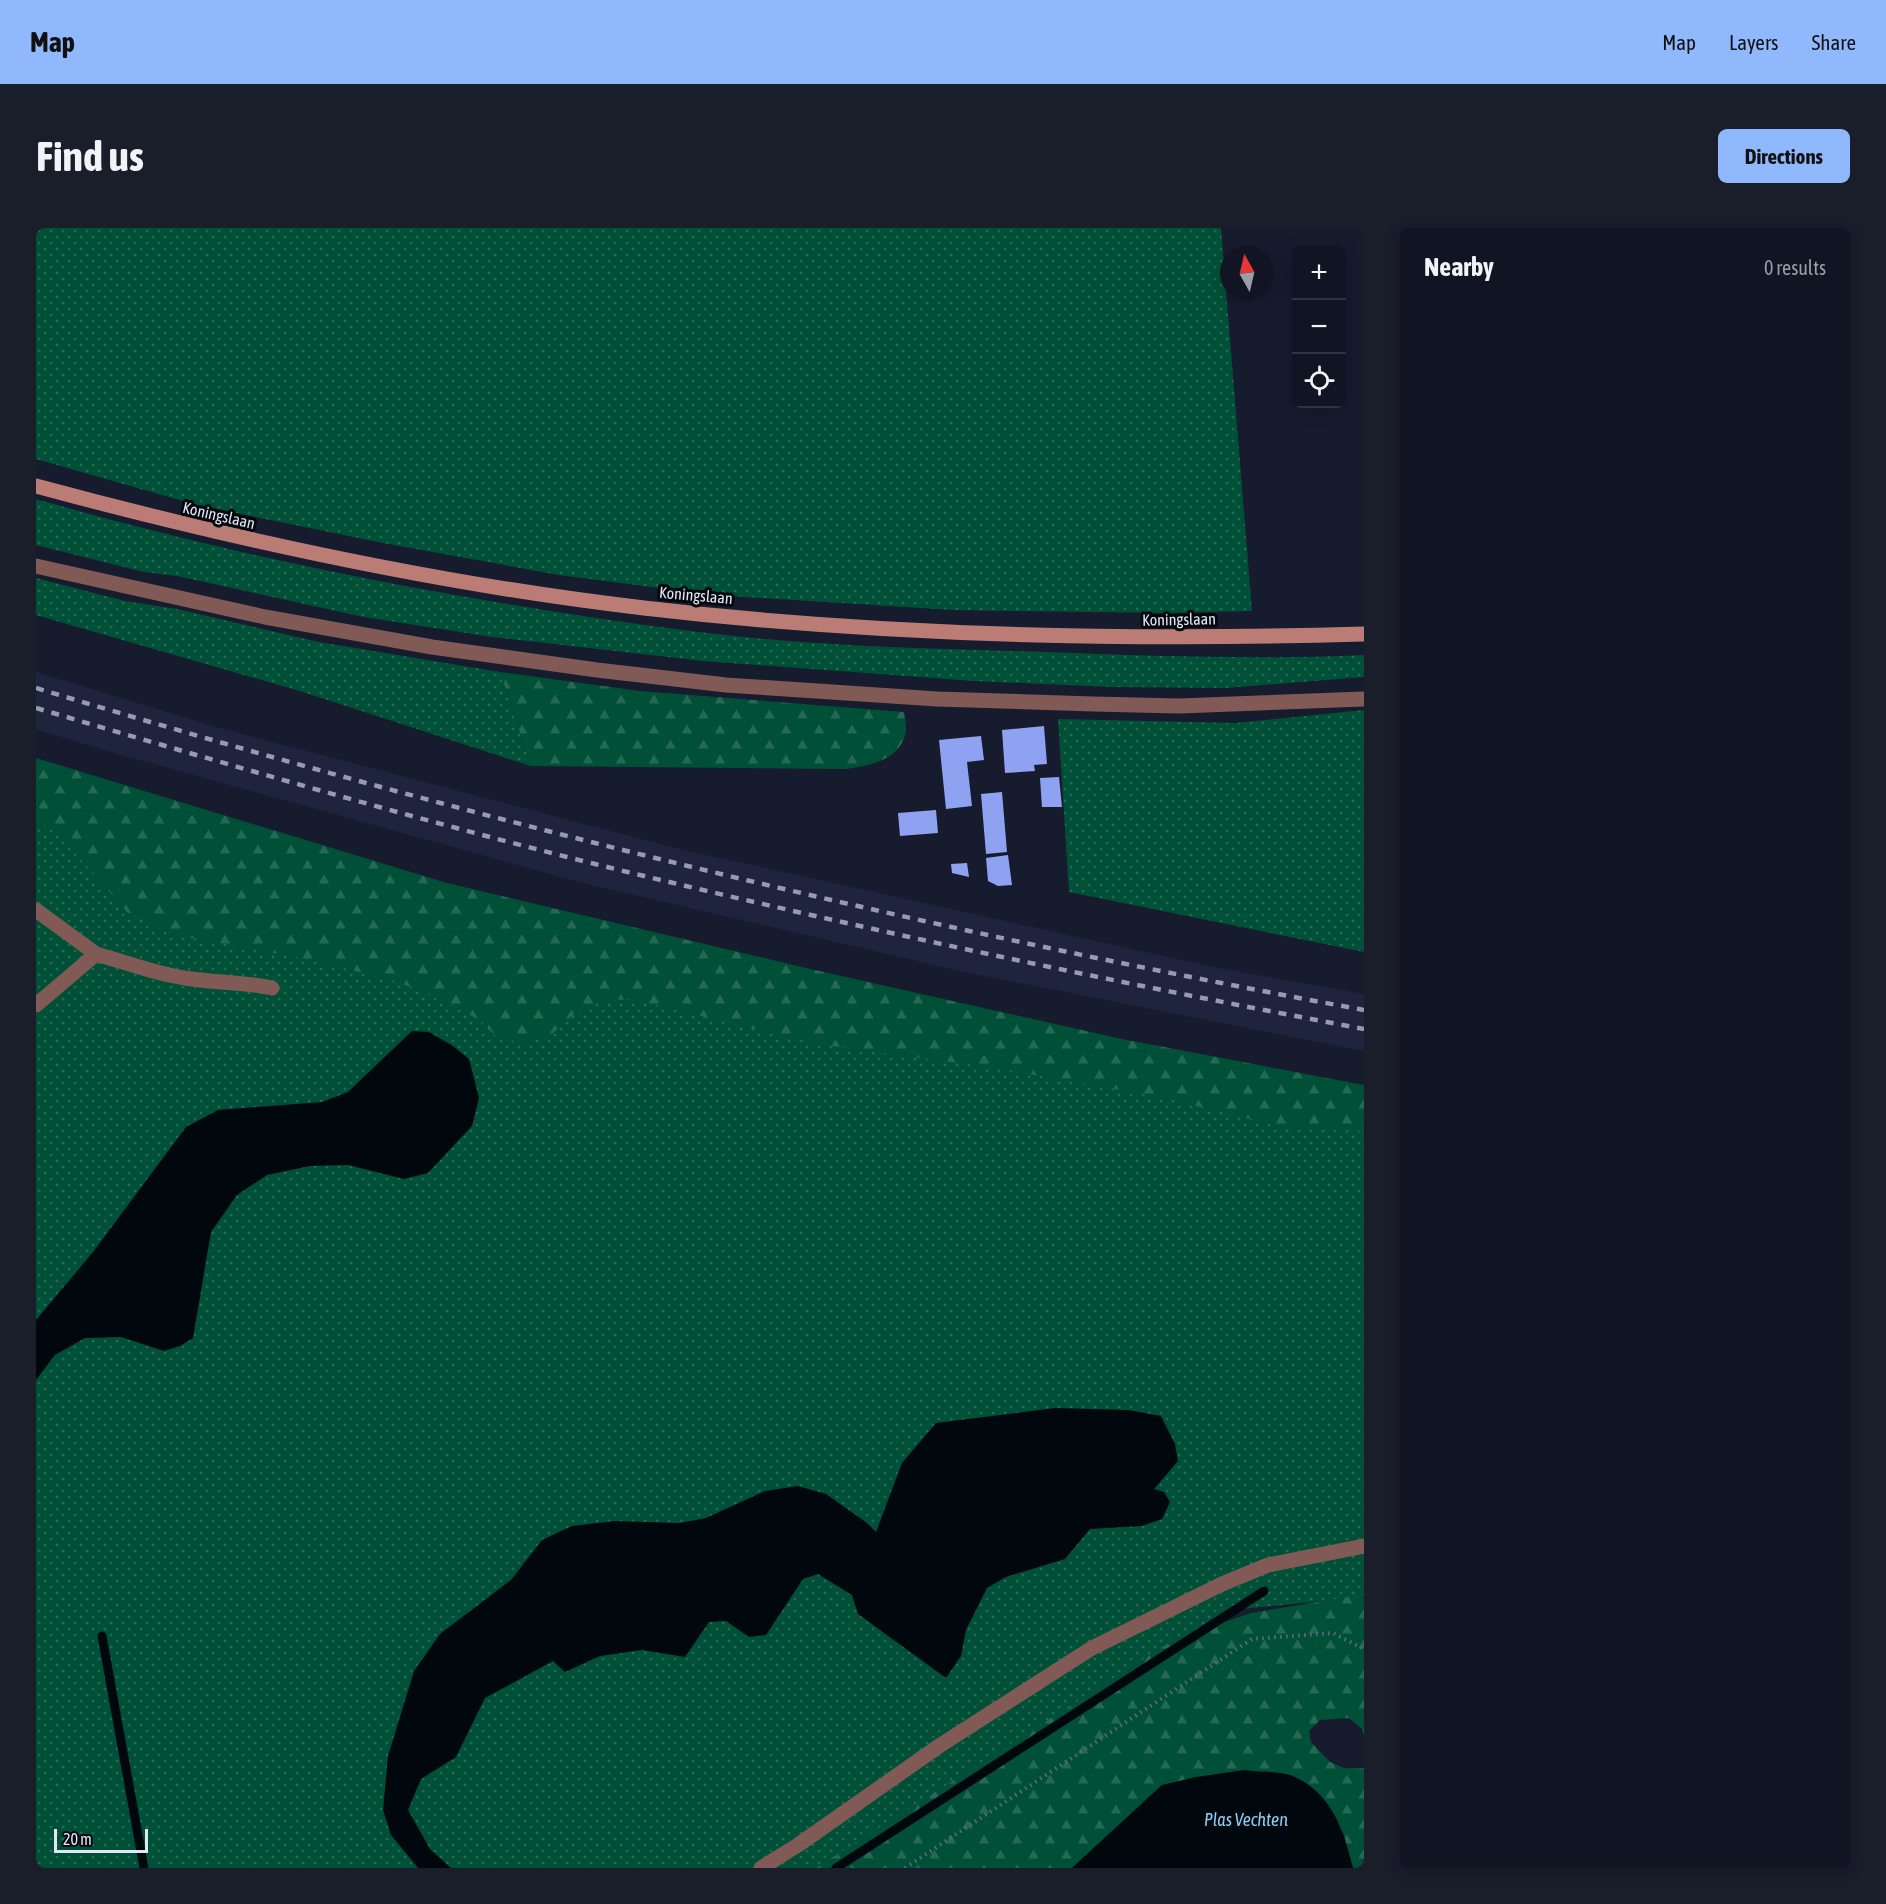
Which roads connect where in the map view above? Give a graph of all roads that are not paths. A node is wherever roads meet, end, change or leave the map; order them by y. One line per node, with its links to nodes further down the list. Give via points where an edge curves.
1 (36, 486): 3 (main road, Koningslaan, via 299,552 470,583 644,608 969,633 1140,638)
2 (36, 566): 4 (street, via 265,617 432,647 726,686 1147,706)
3 (1364, 634)
4 (1364, 699)
5 (36, 910): 6 (street)
6 (96, 954): 7 (street, via 155,972); 8 (street)
7 (272, 988)
8 (36, 1005)
9 (1364, 1546): 10 (street, via 1268,1565 1092,1648 939,1746)
10 (761, 1868)

